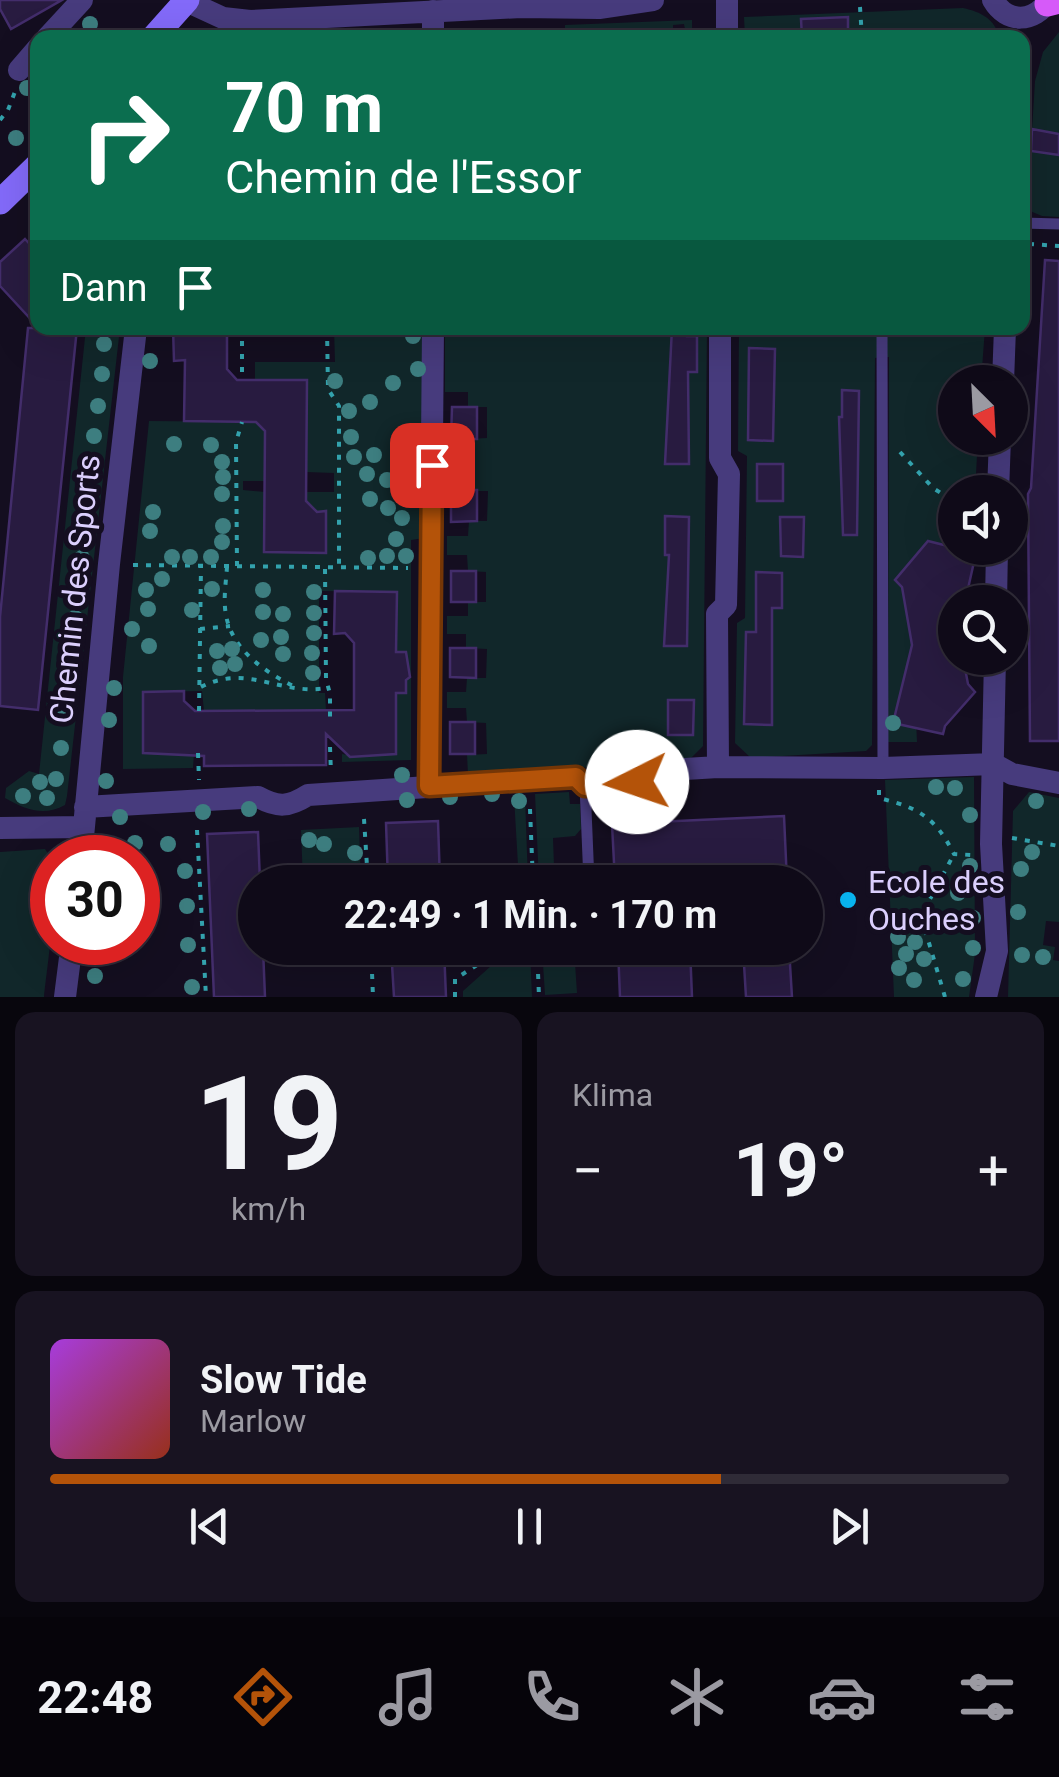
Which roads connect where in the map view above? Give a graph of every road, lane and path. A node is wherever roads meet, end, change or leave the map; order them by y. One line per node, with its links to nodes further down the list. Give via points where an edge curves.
1 (82, 0): 11 (street)
2 (186, 0): 9 (street, via 238,21); 12 (main road)
3 (653, 0): 7 (street, via 600,8)
4 (726, 0): 14 (street)
5 (990, 2): 10 (street)
6 (1051, 2): 10 (street)
7 (575, 3): 9 (street)
8 (860, 7): 15 (path)
9 (433, 11): 13 (street)
10 (1022, 28)
11 (55, 30)
12 (162, 30)
13 (433, 30)
14 (727, 30)
15 (861, 30)
16 (30, 58): 17 (street)
17 (19, 70): 18 (path)
18 (0, 120)
19 (30, 172): 20 (main road)
20 (0, 202)
21 (1030, 223): 22 (lane)
22 (1059, 224)
23 (1030, 244): 24 (path)
24 (1059, 246)
25 (135, 335): 59 (street, Chemin des Sports)
26 (242, 335): 33 (path)
27 (327, 335): 41 (path, via 328,389 340,406)
28 (433, 335): 42 (street)
29 (720, 335): 53 (street, via 720,458 729,474 726,605 716,614)
30 (882, 335): 35 (lane)
31 (1005, 335): 32 (street)
32 (1004, 365)
33 (242, 380)
34 (242, 422): 40 (path, via 236,442)
35 (882, 438): 36 (path); 54 (lane)
36 (938, 492)
37 (128, 565): 38 (path)
38 (201, 566): 39 (path); 45 (path)
39 (226, 567): 40 (path); 44 (path)
40 (237, 567): 43 (path)
41 (339, 568): 42 (path); 43 (path)
42 (431, 568): 56 (street)
43 (325, 569): 49 (path)
44 (230, 626): 45 (path); 48 (path, via 250,658)
45 (200, 629): 47 (path)
46 (995, 675): 52 (street)
47 (199, 687): 48 (path, via 239,676); 50 (path)
48 (294, 687): 49 (path)
49 (327, 688): 51 (path)
50 (199, 711)
51 (330, 720)
52 (994, 764): 54 (street); 55 (street); 83 (street, via 991,895 997,926)
53 (718, 768): 54 (street); 57 (street, via 652,771 637,782)
54 (881, 774): 66 (path, via 879,798 932,819)
55 (1059, 783)
56 (429, 786): 57 (street, via 576,777); 59 (street, via 308,795 292,805 273,806 258,796)
57 (585, 786): 70 (lane)
58 (530, 809): 69 (path)
59 (85, 817): 61 (street); 63 (street, Chemin des Sports)
60 (364, 819): 68 (path)
61 (0, 828)
62 (197, 830): 78 (path)
63 (84, 835)
64 (1008, 838): 65 (path)
65 (1059, 846)
66 (954, 854): 67 (path); 71 (path)
67 (978, 856)
68 (367, 865)
69 (532, 865)
70 (588, 865)
71 (921, 916): 72 (path); 82 (path)
72 (891, 918)
73 (69, 965): 77 (street)
74 (372, 965): 79 (path)
75 (478, 965): 80 (path, via 454,978)
76 (537, 965): 81 (path)
77 (65, 997)
78 (206, 997)
79 (373, 997)
80 (456, 997)
81 (539, 997)
82 (945, 997)
83 (986, 997)

